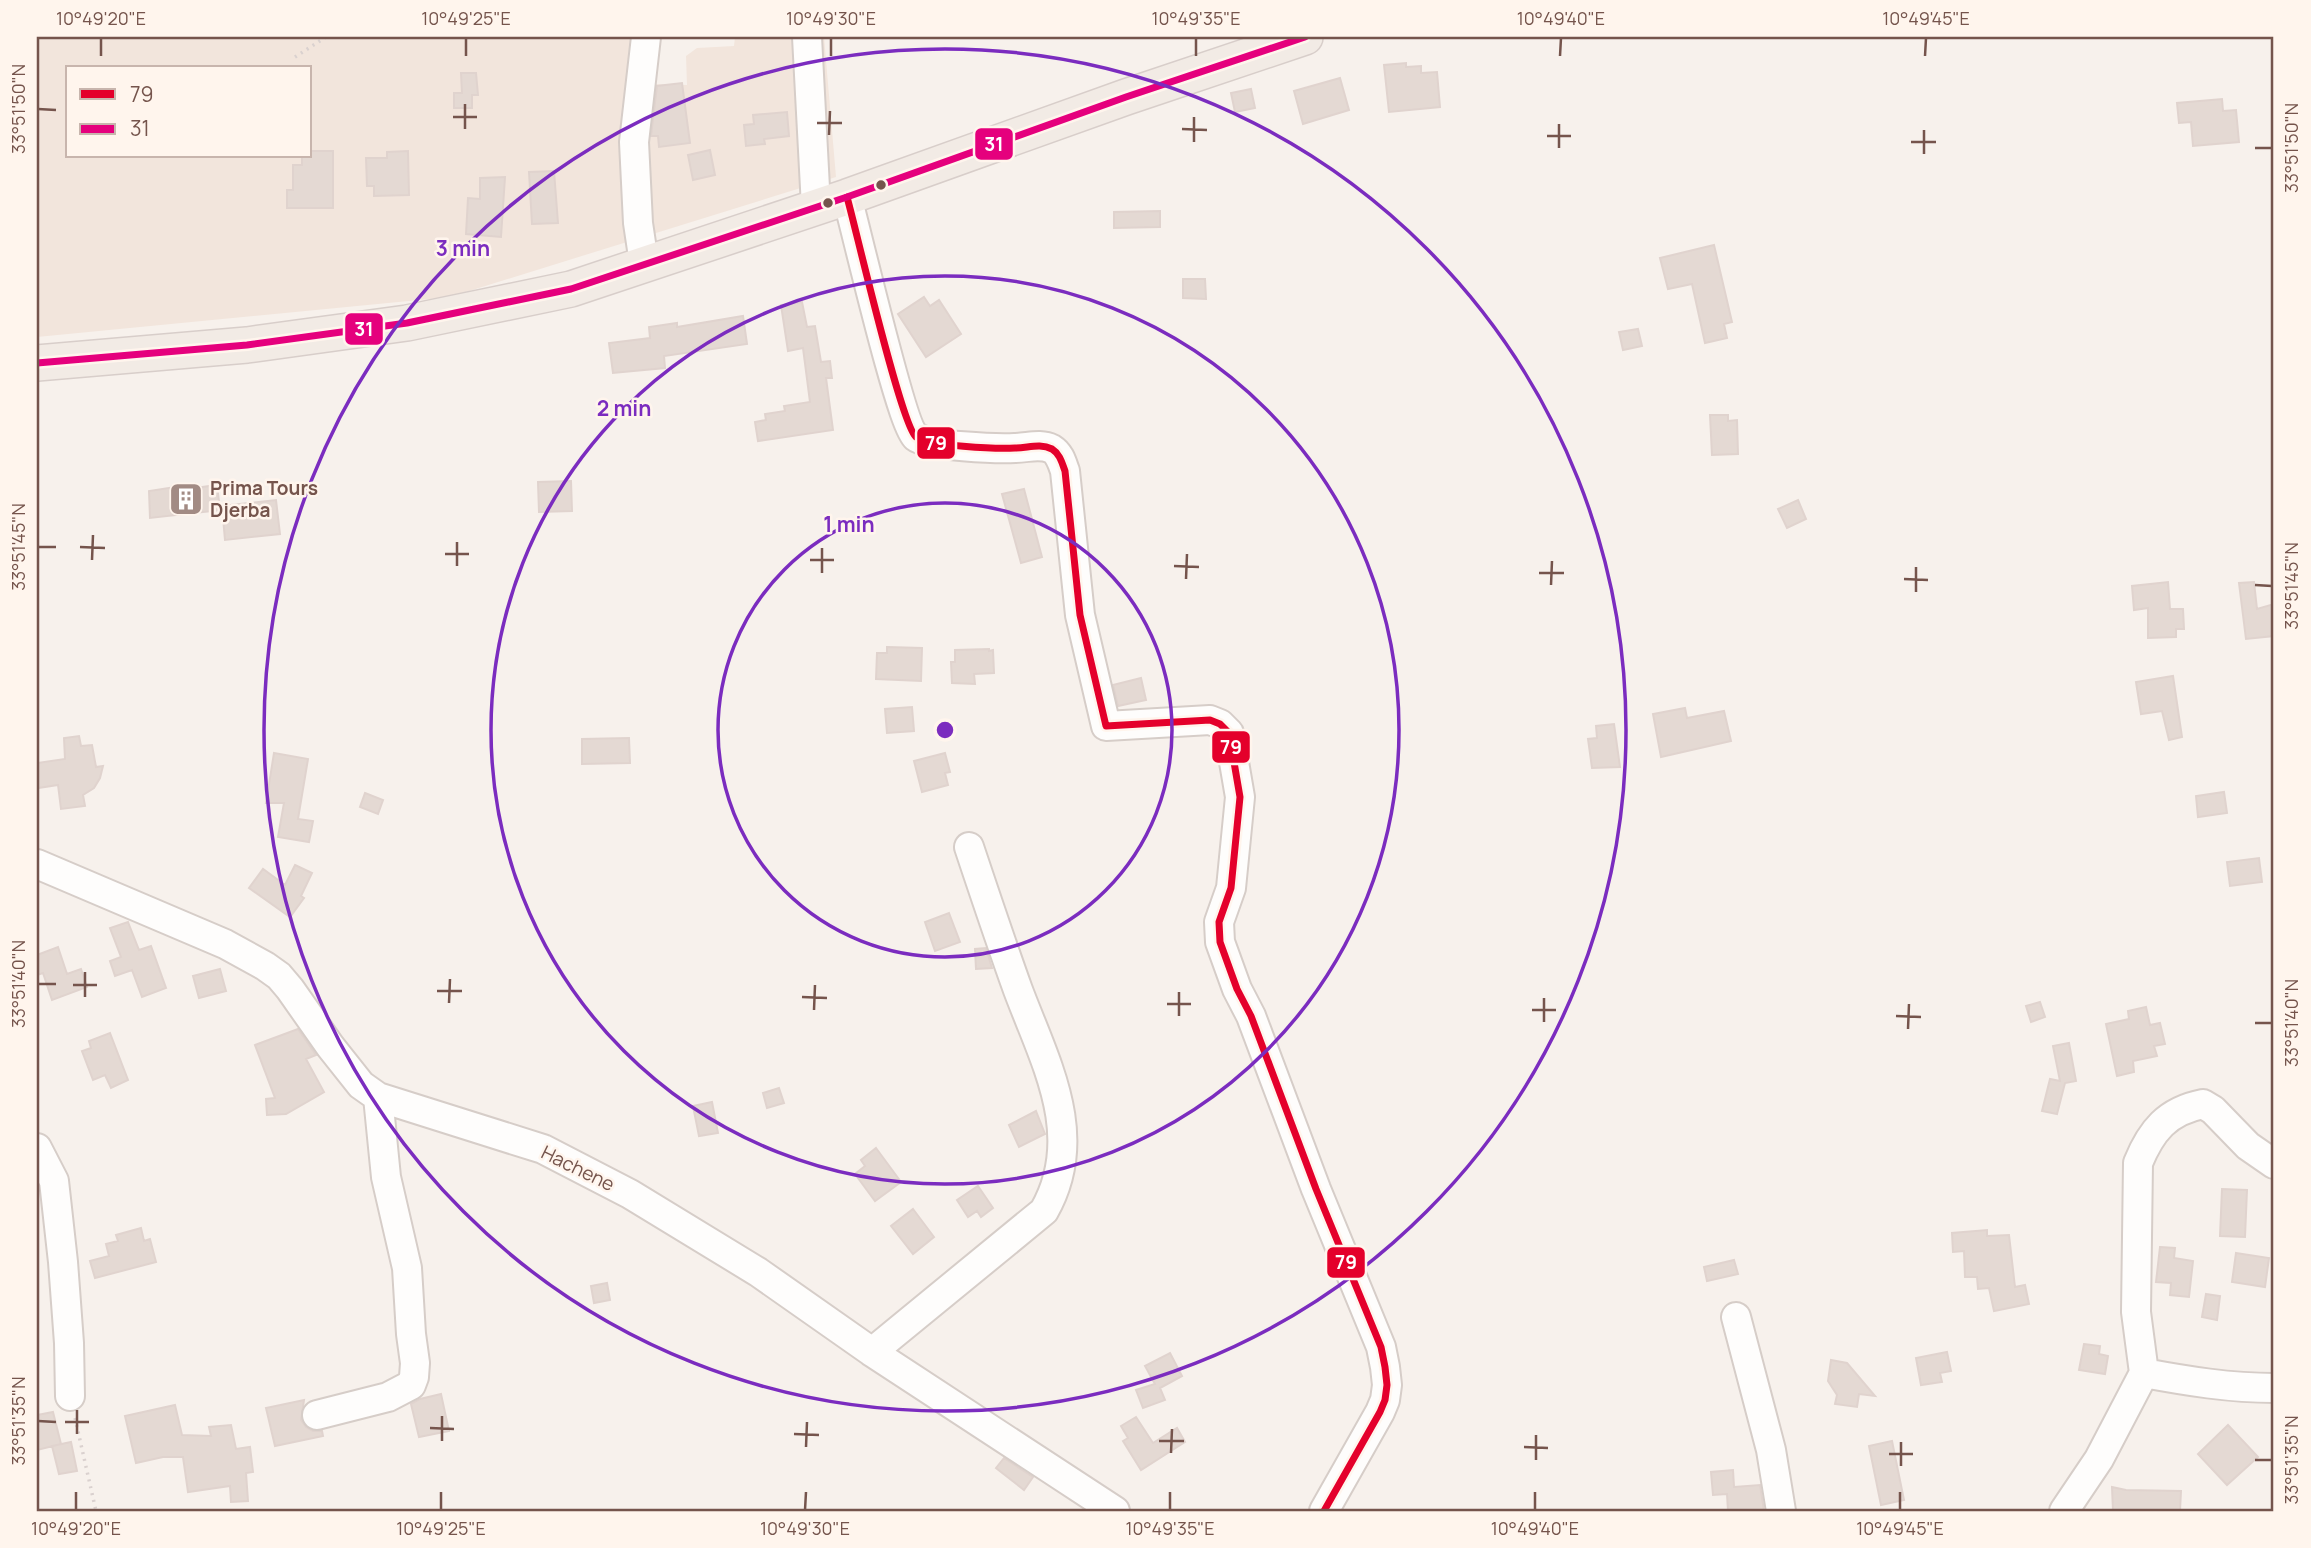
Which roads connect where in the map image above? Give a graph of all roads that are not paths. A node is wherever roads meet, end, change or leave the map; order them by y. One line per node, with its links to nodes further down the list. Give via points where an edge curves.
1 (646, 37): 5 (street, via 634,142)
2 (807, 37): 4 (street)
3 (1304, 37): 4 (main road)
4 (832, 202): 5 (main road); 19 (street, via 915,437 929,443 1040,445 1059,454 1065,471 1080,615 1106,726 1210,720 1229,733 1240,797 1231,888 1219,922 1220,942 1381,1346 1385,1367 1387,1385 1380,1412)
5 (644, 263): 6 (main road, via 571,289 407,323 247,345)
6 (37, 363)
7 (969, 848): 13 (street, via 1052,1077 1064,1150 1054,1195 1044,1211)
8 (37, 863): 9 (street, Hachene, via 265,965 290,989 361,1085)
9 (378, 1097): 13 (street, Hachene, via 543,1149 630,1194 758,1272); 17 (street, via 386,1177 407,1268 414,1377 411,1385 388,1397)
10 (37, 1148): 16 (street, via 54,1181)
11 (2274, 1164): 14 (street, via 2203,1104 2167,1119 2147,1141 2138,1163 2136,1312)
12 (1736, 1317): 20 (street, via 1771,1450)
13 (873, 1352): 18 (street, Hachene)
14 (2144, 1373): 15 (street, via 2200,1383); 21 (street, via 2099,1459)
15 (2274, 1388)
16 (70, 1396)
17 (317, 1415)
18 (1115, 1511)
19 (1324, 1511)
20 (1781, 1511)
21 (2064, 1511)

